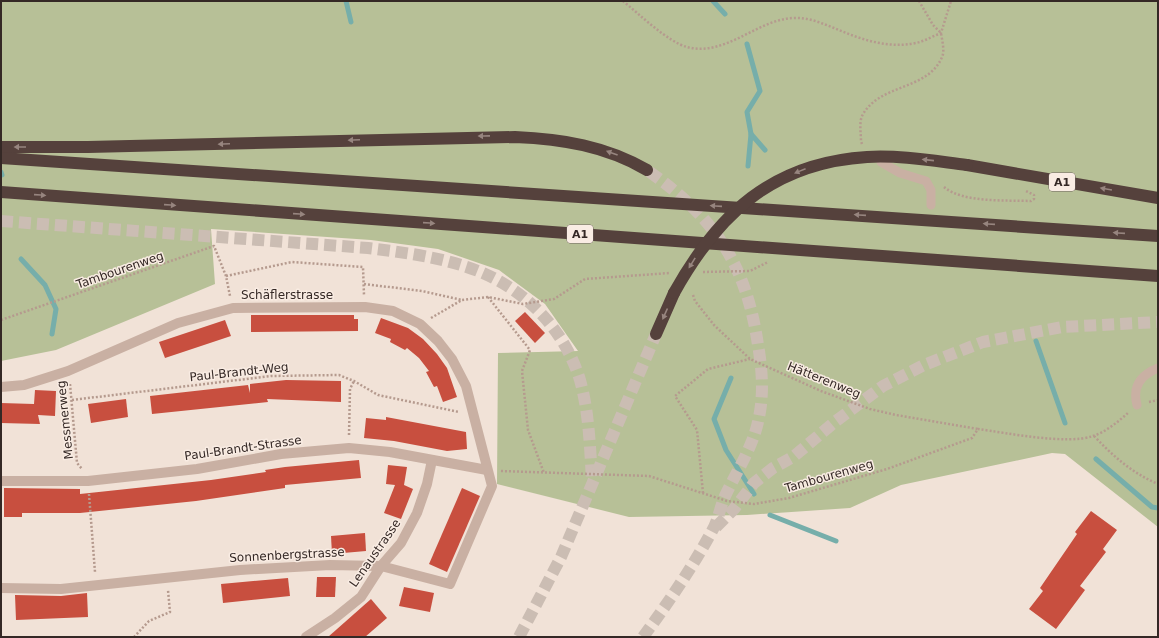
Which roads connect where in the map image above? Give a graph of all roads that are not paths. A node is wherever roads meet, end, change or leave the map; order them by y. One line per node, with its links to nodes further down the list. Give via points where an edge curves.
1 (1, 147): 4 (highway, one-way to 1, via 592,147 553,139 522,137)
2 (1, 158): 8 (highway, one-way to 2)
3 (880, 162): 7 (lane, via 900,173 926,181 931,190)
4 (647, 170)
5 (1, 192): 9 (highway, A1, one-way to 9)
6 (1158, 198): 10 (highway, A1, one-way to 10, bridge, via 921,159 868,157 831,162 790,176 763,190 729,216 702,248 674,293)
7 (931, 204)
8 (1158, 236)
9 (1158, 276)
10 (656, 334)
11 (1158, 368): 13 (lane, via 1147,373 1137,387 1135,395)
12 (1, 387): 15 (street, Schäflerstrasse, via 24,385 68,371 178,323 233,308 365,307 393,311 420,324 452,359 466,386)
13 (1138, 405)
14 (432, 460): 15 (street, Paul-Brandt-Strasse); 16 (street, Paul-Brandt-Strasse, via 349,448 281,454 197,469 88,481); 17 (street, Lenaustrasse, via 417,513 401,544)
15 (487, 470): 17 (street, Sonnenbergstrasse, via 492,486 450,584)
16 (1, 481)
17 (381, 566): 18 (street, Sonnenbergstrasse, via 330,565 240,570 61,589); 19 (street, Lenaustrasse, via 361,597)
18 (1, 588)
19 (306, 637)

